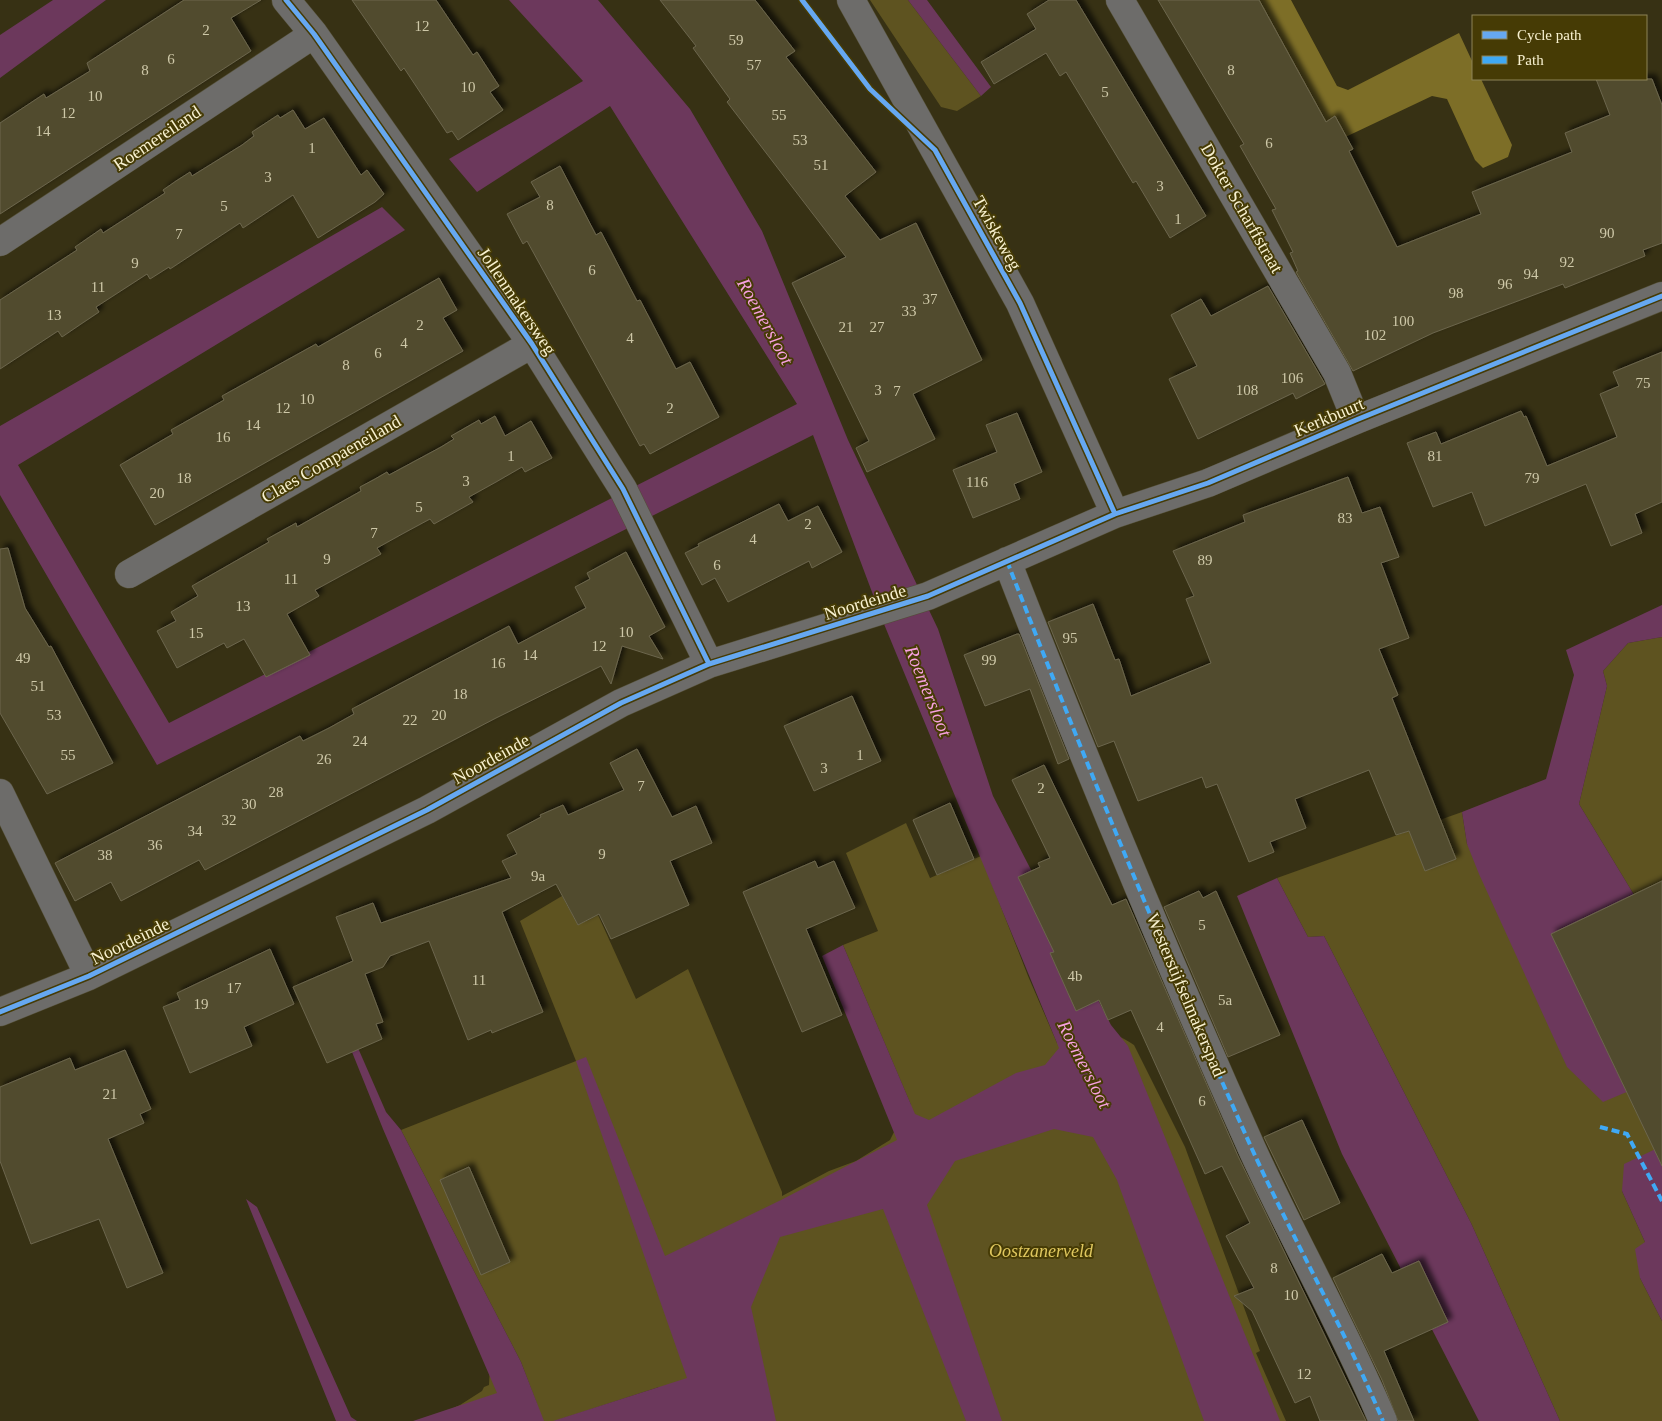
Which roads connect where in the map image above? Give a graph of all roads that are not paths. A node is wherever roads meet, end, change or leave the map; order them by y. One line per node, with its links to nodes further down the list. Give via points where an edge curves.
1 (286, 0): 4 (street, Jollenmakersweg)
2 (851, 0): 9 (street, Twiskeweg, via 1020,303)
3 (1120, 0): 8 (street, Dokter Scharffstraat, via 1337,373)
4 (314, 34): 5 (street, Roemereiland); 7 (street, Jollenmakersweg)
5 (0, 242)
6 (1662, 296): 8 (street, Kerkbuurt)
7 (532, 344): 11 (street, Claes Compaeneiland); 12 (street, Jollenmakersweg, via 623,489)
8 (1356, 420): 9 (street, Kerkbuurt, via 1208,483)
9 (1115, 514): 10 (street, Kerkbuurt)
10 (1007, 561): 12 (street, Noordeinde, via 928,596); 16 (street, Westerstijfselmakerspad, via 1078,744 1253,1151 1354,1354)
11 (129, 574)
12 (709, 664): 14 (street, Noordeinde, via 621,703 427,810)
13 (0, 793): 14 (street)
14 (89, 976): 15 (street, Noordeinde)
15 (0, 1012)
16 (1383, 1421)

